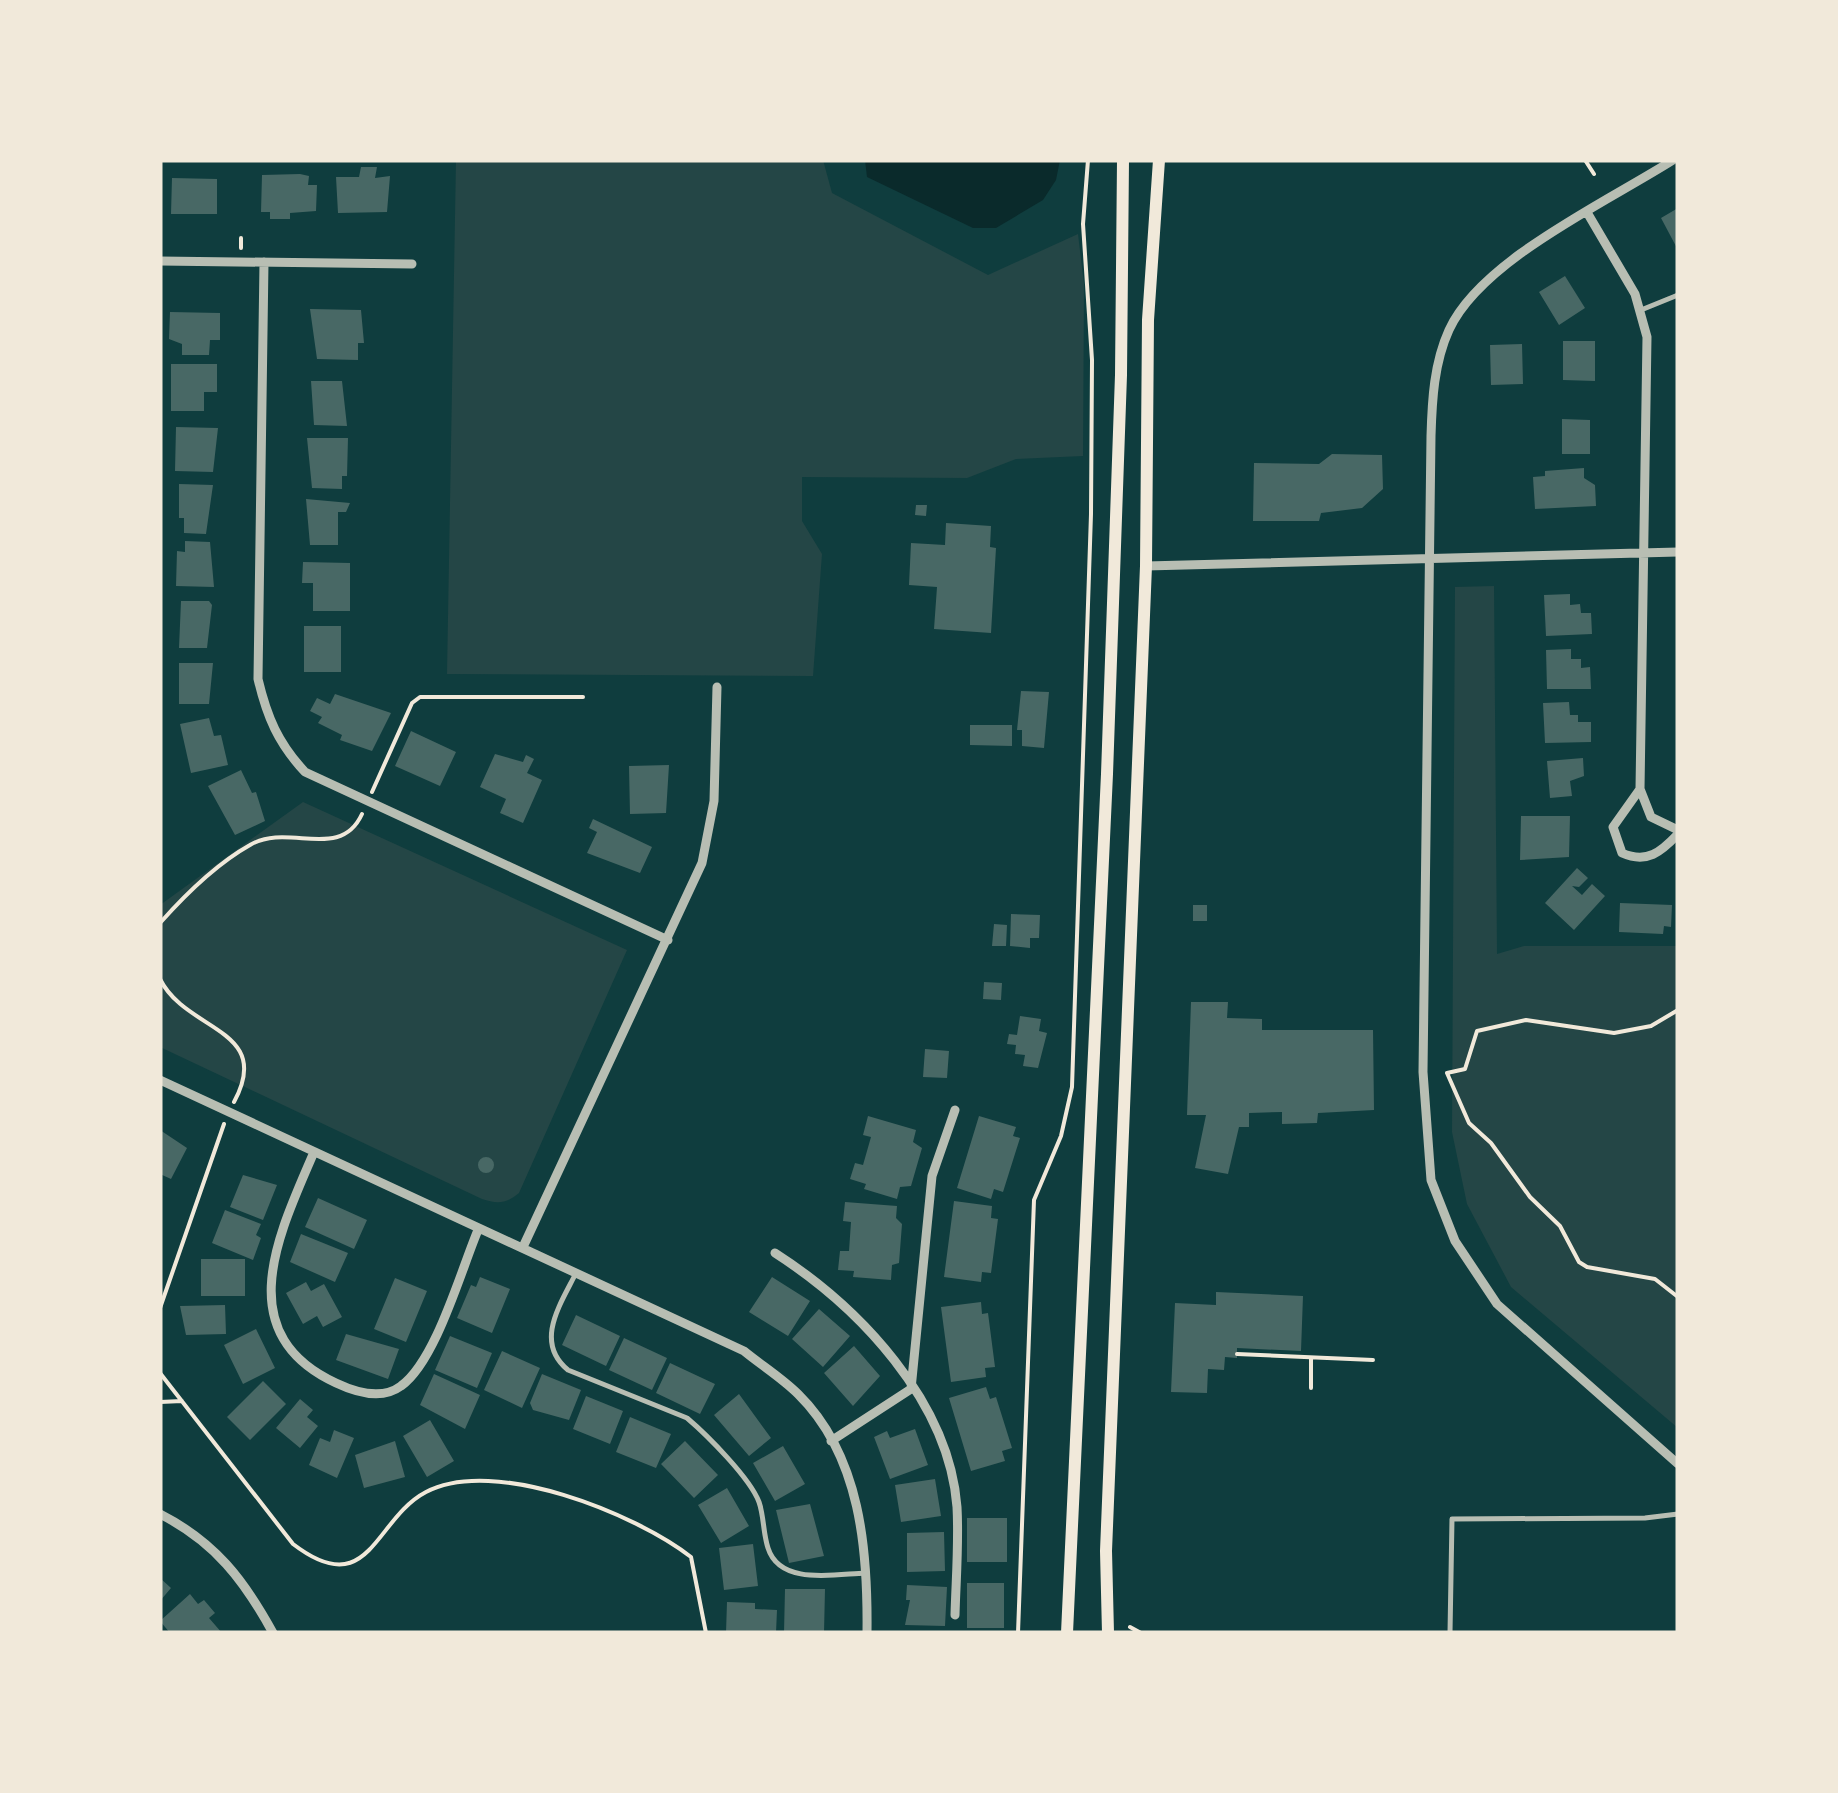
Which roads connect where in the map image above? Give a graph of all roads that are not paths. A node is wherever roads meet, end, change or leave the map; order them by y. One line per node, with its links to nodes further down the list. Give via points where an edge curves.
1 (1123, 160): 34 (main road, via 1108,774)
2 (1159, 160): 13 (main road, via 1148,320)
3 (1672, 160): 4 (street)
4 (1588, 214): 9 (street); 12 (street, via 1503,266 1464,304 1448,331 1433,394)
5 (160, 261): 6 (street)
6 (264, 262): 7 (street); 17 (street, via 258,678 281,746 305,772)
7 (412, 264)
8 (1678, 296): 9 (lane)
9 (1641, 310): 11 (street)
10 (1678, 552): 11 (street)
11 (1644, 553): 12 (street); 15 (street)
12 (1431, 559): 13 (street); 27 (street, via 1423,1072 1432,1180 1454,1241 1497,1304)
13 (1146, 566): 35 (main road)
14 (717, 687): 17 (street, via 712,817 702,863)
15 (1640, 789): 16 (street, via 1652,817); 16 (street, via 1613,827 1622,853 1650,857)
16 (1678, 832)
17 (668, 940): 22 (street)
18 (160, 1080): 20 (street)
19 (955, 1110): 25 (street, via 932,1176)
20 (314, 1152): 21 (street); 21 (street, via 271,1259 269,1296 279,1330 298,1358 326,1379 366,1394 401,1386 426,1353)
21 (478, 1230): 22 (street)
22 (523, 1248): 24 (street)
23 (775, 1253): 25 (street, via 852,1309)
24 (576, 1273): 26 (street, via 744,1350 800,1395); 30 (lane, via 551,1329 556,1360 701,1430 755,1494 767,1547 786,1570)
25 (911, 1389): 26 (street); 31 (street, via 950,1469)
26 (831, 1441): 30 (street, via 854,1494)
27 (1678, 1464)
28 (160, 1514): 32 (street, via 218,1550)
29 (1678, 1514): 36 (lane, via 1452,1520)
30 (866, 1573): 33 (street)
31 (955, 1614)
32 (273, 1633)
33 (867, 1633)
34 (1067, 1633)
35 (1108, 1633)
36 (1450, 1633)

